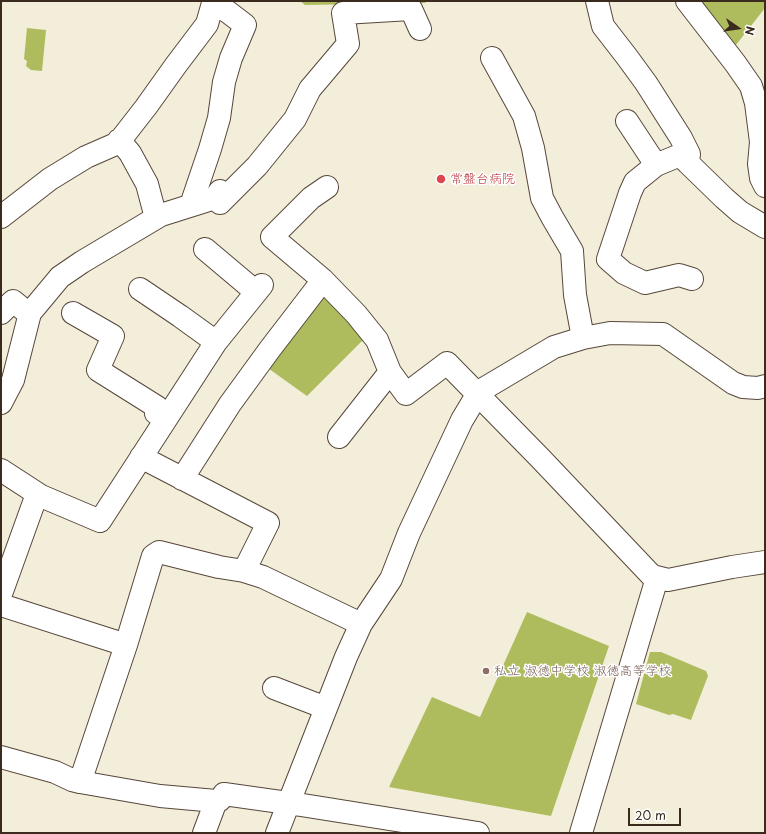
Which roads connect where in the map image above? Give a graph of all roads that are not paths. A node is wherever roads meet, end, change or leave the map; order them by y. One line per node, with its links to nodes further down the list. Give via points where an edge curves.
1 (597, 1): 9 (street, via 603,26 646,84 681,138 689,154)
2 (687, 1): 6 (street, via 751,86)
3 (215, 2): 8 (street, via 207,24); 13 (street, via 245,25 231,58 224,82 219,118)
4 (420, 29): 13 (street, via 412,9 343,13 348,44 310,89 295,119 258,166 220,203 217,195)
5 (492, 58): 24 (street, via 524,116 542,198 572,251)
6 (761, 115): 11 (street, via 759,164)
7 (627, 121): 10 (street)
8 (119, 140): 14 (street, via 50,179); 15 (street, via 130,153 148,184)
9 (688, 163): 10 (street, via 680,155); 16 (street, via 729,203)
10 (656, 165): 18 (street, via 635,182 608,259 624,273 645,283 679,275)
11 (765, 186)
12 (327, 187): 19 (street, via 311,198 272,237)
13 (192, 205): 15 (street)
14 (1, 216)
15 (156, 218): 22 (street, via 60,277 48,296)
16 (765, 227)
17 (205, 249): 25 (street, via 259,288)
18 (692, 279)
19 (323, 280): 26 (street, via 377,340); 34 (street, via 230,404)
20 (140, 289): 25 (street)
21 (1, 313): 22 (street, via 13,301)
22 (30, 313): 29 (street, via 13,380)
23 (73, 313): 30 (street, via 113,336 98,370 157,407 156,413)
24 (583, 338): 27 (street, via 610,333 663,334 733,383 743,387); 28 (street, via 554,347)
25 (216, 342): 30 (street)
26 (390, 372): 28 (street, via 406,394 446,363); 31 (street)
27 (765, 386)
28 (477, 395): 38 (street, via 652,576); 41 (street, via 462,420 409,533 391,578)
29 (1, 403)
30 (166, 419): 32 (street)
31 (339, 436)
32 (140, 458): 34 (street); 35 (street, via 100,521)
33 (1, 470): 35 (street)
34 (182, 479): 37 (street, via 268,523)
35 (37, 494): 39 (street)
36 (765, 562): 38 (street, via 668,580)
37 (244, 571): 41 (street, via 263,577); 42 (street, via 159,552 153,556)
38 (657, 578): 52 (street)
39 (1, 594)
40 (1, 606): 42 (street)
41 (361, 624): 44 (street)
42 (126, 645): 46 (street)
43 (274, 688): 44 (street)
44 (326, 708): 48 (street)
45 (1, 757): 46 (street)
46 (80, 782): 47 (street, via 160,796)
47 (222, 798): 48 (street); 49 (street)
48 (290, 804): 50 (street); 51 (street)
49 (204, 833)
50 (277, 833)
51 (478, 833)
52 (581, 833)

